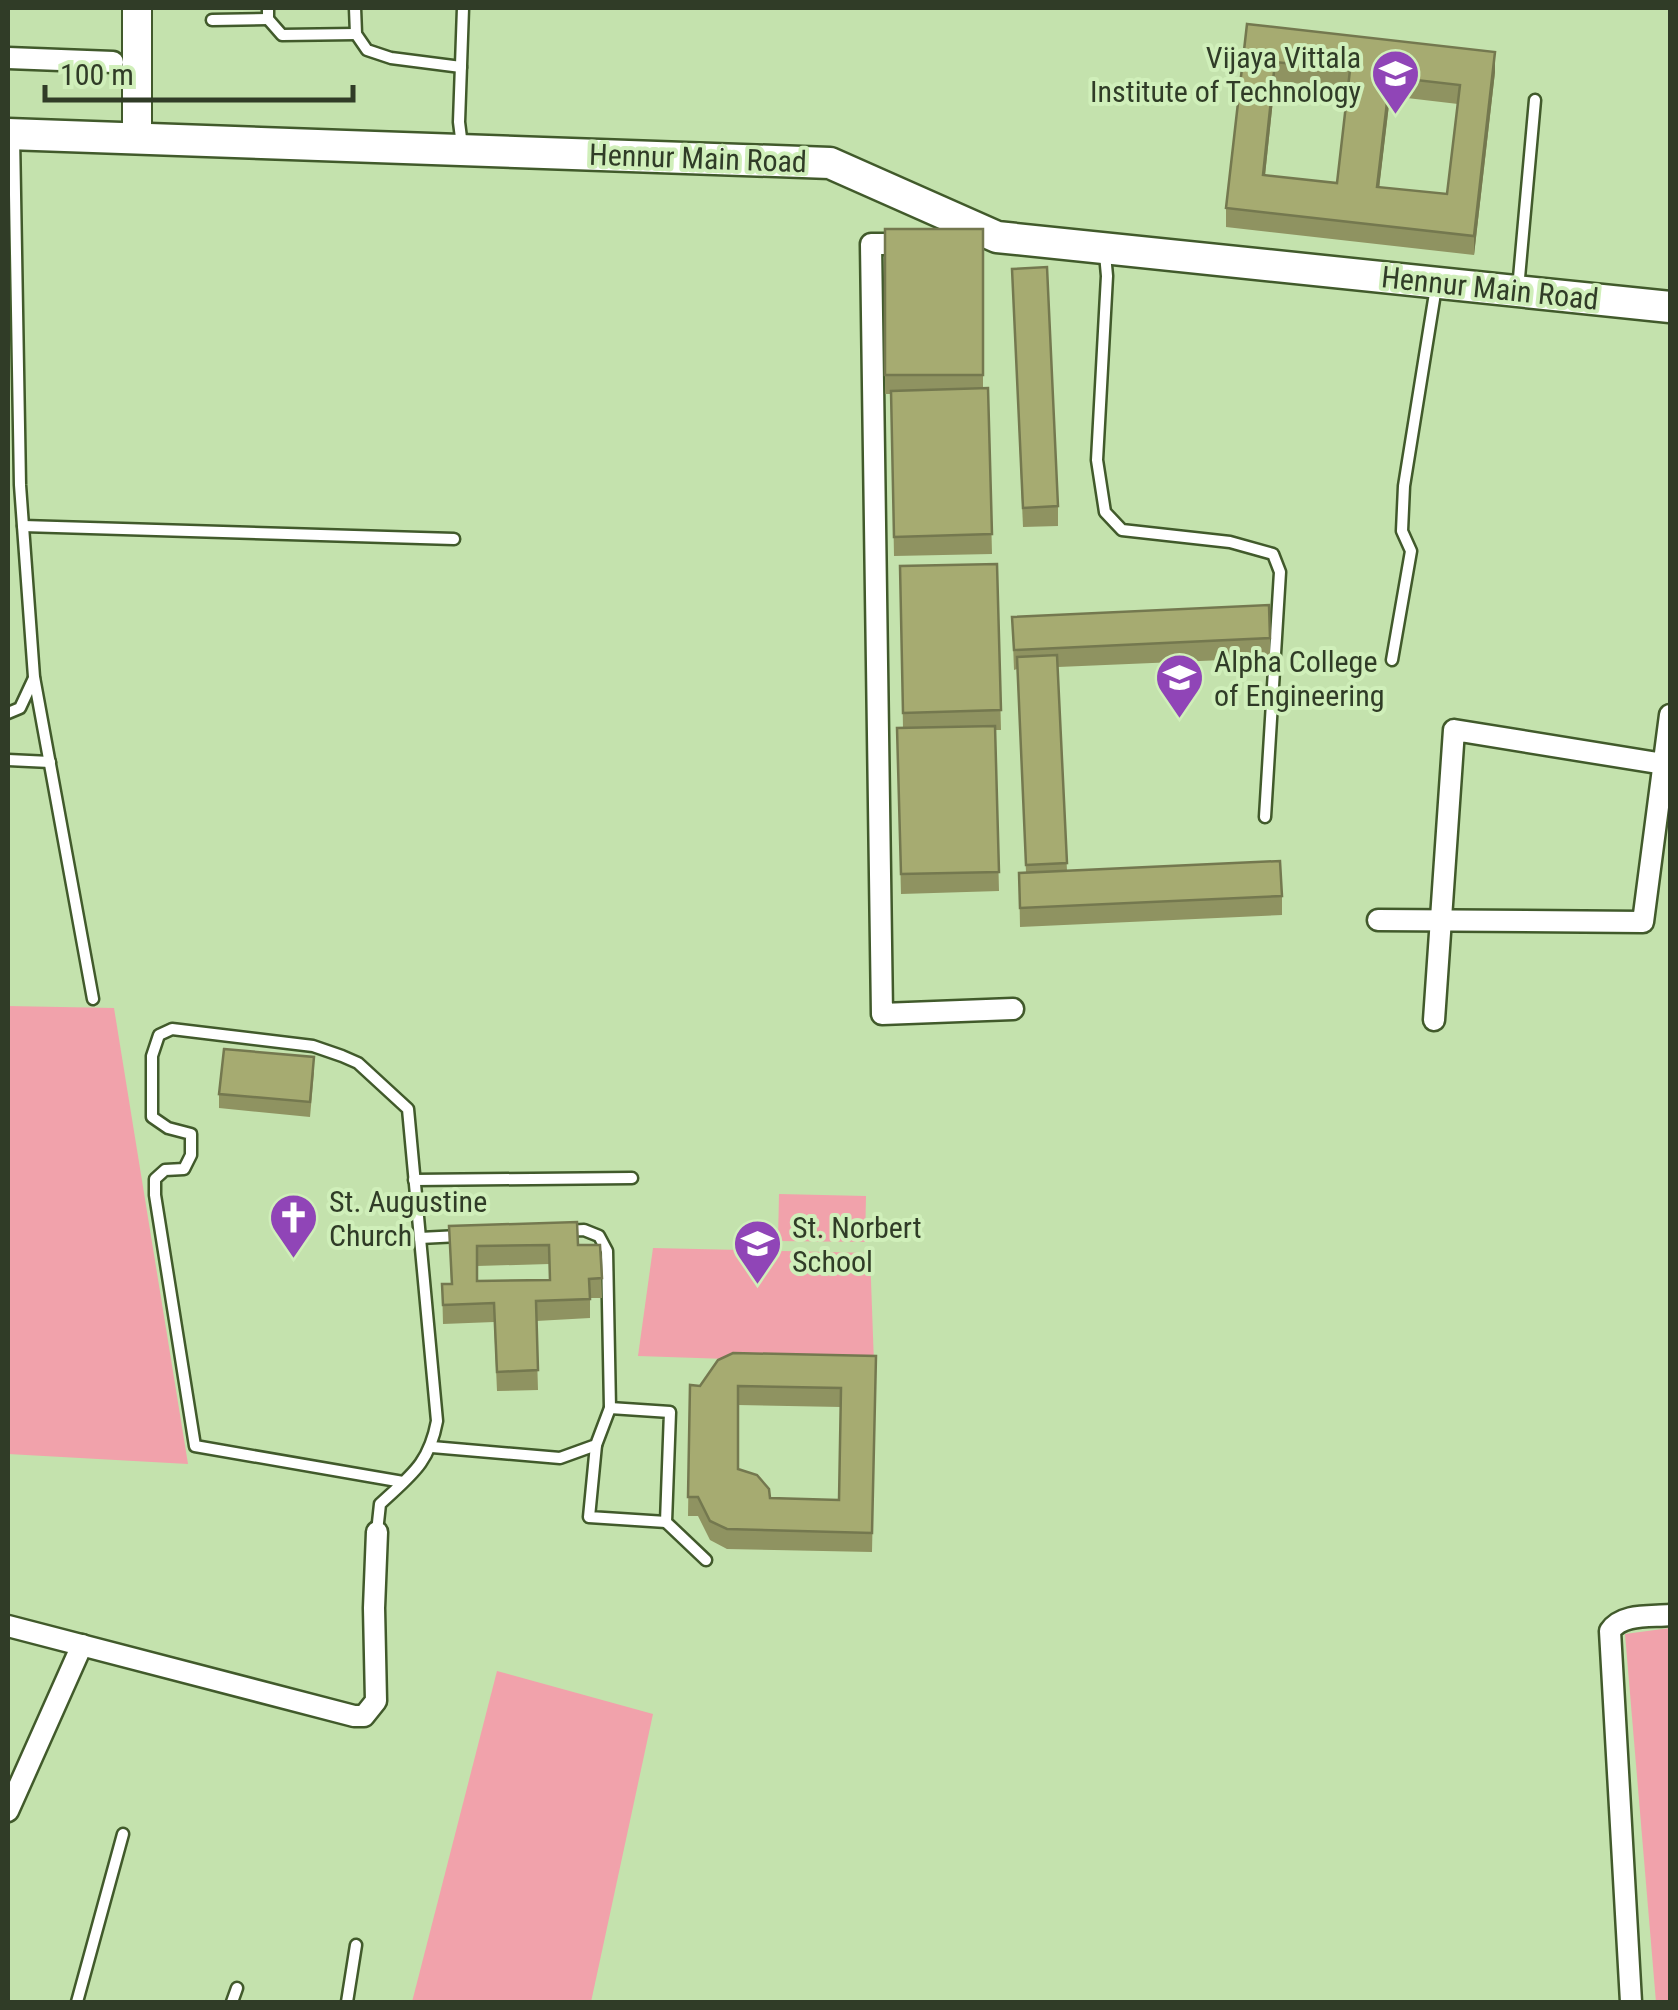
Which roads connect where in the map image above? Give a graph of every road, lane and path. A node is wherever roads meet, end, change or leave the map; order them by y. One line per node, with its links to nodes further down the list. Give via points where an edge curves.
1 (138, 8): 12 (street)
2 (356, 8): 6 (lane)
3 (463, 8): 9 (lane)
4 (268, 13): 5 (lane); 6 (lane, via 282,34)
5 (212, 20)
6 (356, 34): 9 (lane, via 367,50 390,58)
7 (8, 58): 8 (street)
8 (113, 62)
9 (461, 67): 13 (lane)
10 (1535, 100): 17 (lane)
11 (11, 134): 12 (main road, Hennur Main Road); 19 (lane)
12 (137, 139): 13 (main road, Hennur Main Road)
13 (462, 150): 15 (main road, Hennur Main Road, via 830,163 983,240)
14 (930, 244): 32 (street, via 872,244 882,1014)
15 (1104, 248): 16 (main road, Hennur Main Road); 28 (lane, via 1097,460 1106,512 1122,530 1230,542 1273,554 1280,572)
16 (1437, 283): 17 (main road, Hennur Main Road); 21 (lane, via 1404,486 1402,531 1411,552)
17 (1518, 291): 18 (main road, Hennur Main Road)
18 (1670, 307)
19 (23, 526): 20 (lane); 22 (lane)
20 (454, 539)
21 (1392, 660)
22 (34, 677): 23 (lane, via 20,708); 26 (lane)
23 (8, 713)
24 (1670, 715): 27 (street)
25 (8, 760): 26 (lane)
26 (50, 762): 31 (lane)
27 (1668, 764): 30 (street, via 1643,922); 30 (street, via 1454,730)
28 (1266, 817)
29 (1378, 920): 30 (street)
30 (1439, 921): 33 (street)
31 (94, 998)
32 (1014, 1009)
33 (1434, 1020)
34 (632, 1178): 35 (lane)
35 (414, 1180): 38 (lane); 42 (lane, via 408,1109 358,1063 312,1046 264,1039 172,1029 159,1036 152,1056 152,1117 191,1134 193,1144 184,1169 155,1178 155,1195 195,1446)
36 (548, 1232): 39 (lane, via 584,1230 599,1236 607,1251)
37 (474, 1236): 38 (lane)
38 (420, 1238): 41 (lane, via 437,1420)
39 (610, 1408): 40 (lane); 43 (lane, via 670,1412)
40 (596, 1445): 41 (lane, via 560,1458); 43 (lane, via 589,1517)
41 (432, 1446): 42 (lane, via 424,1464)
42 (403, 1482): 44 (lane, via 380,1504)
43 (666, 1522): 45 (lane)
44 (377, 1532): 48 (street, via 376,1701 364,1716)
45 (706, 1560)
46 (1670, 1615): 56 (street, via 1625,1619 1610,1630)
47 (8, 1626): 48 (street)
48 (82, 1645): 49 (street)
49 (8, 1812)
50 (123, 1834): 53 (lane)
51 (356, 1945): 55 (lane)
52 (237, 1988): 54 (lane)
53 (77, 2002)
54 (232, 2002)
55 (347, 2002)
56 (1631, 2002)

